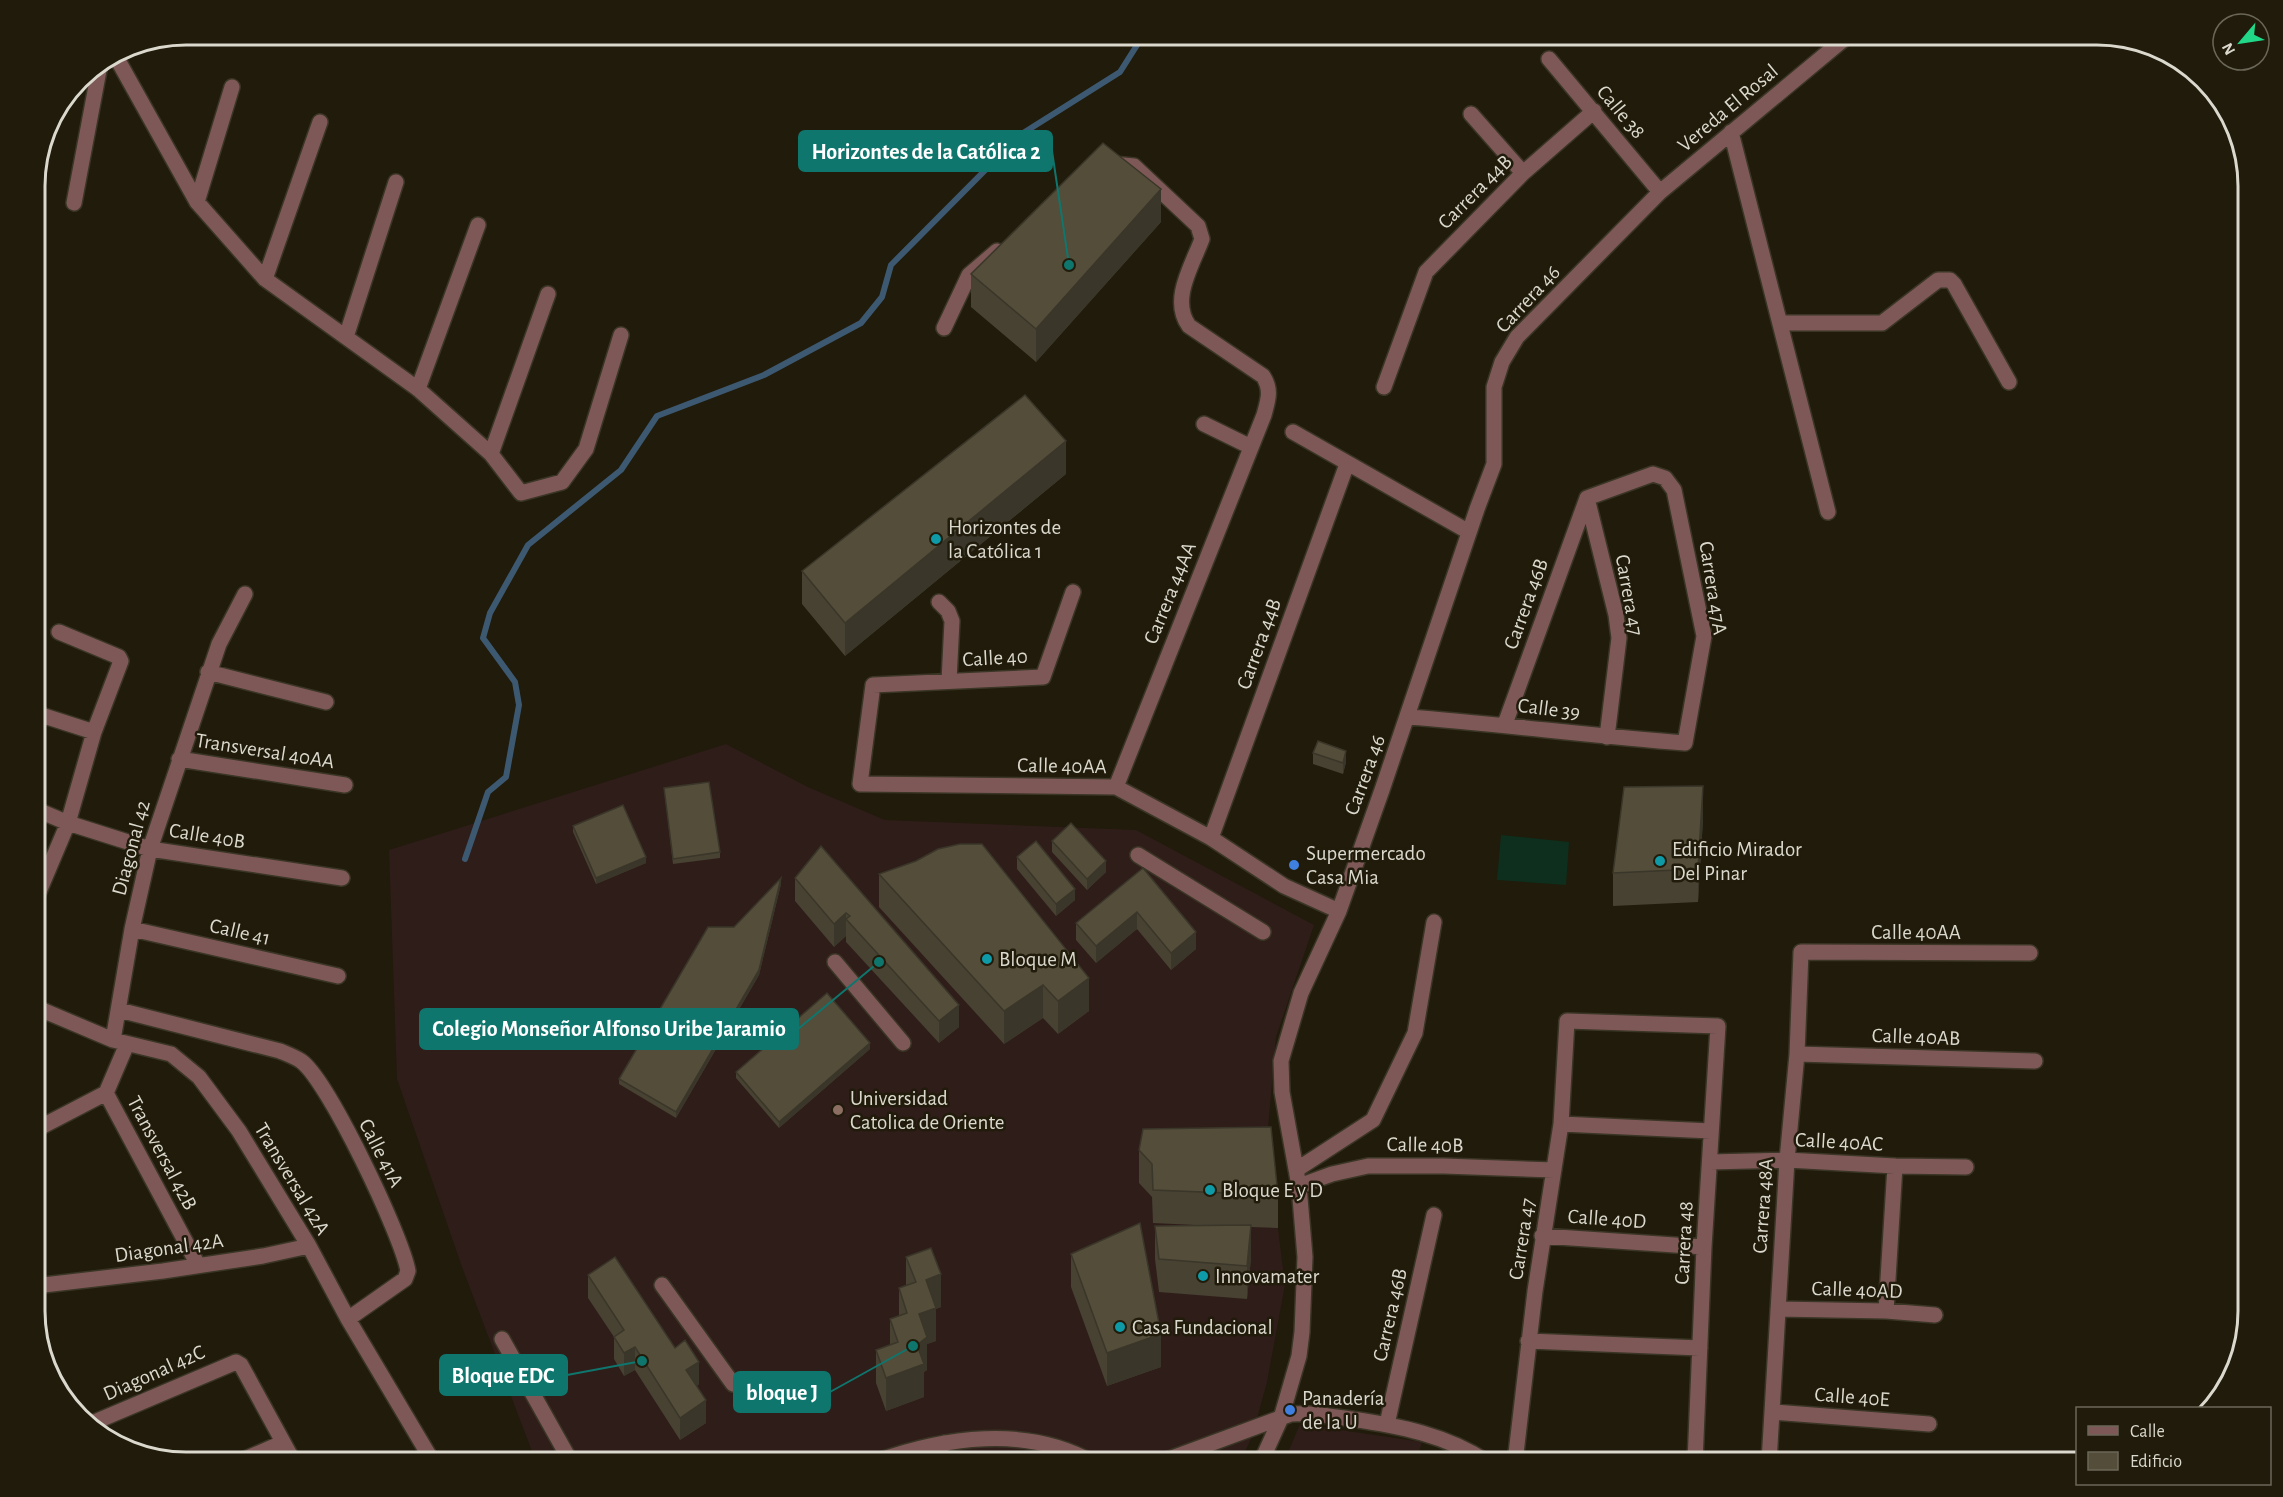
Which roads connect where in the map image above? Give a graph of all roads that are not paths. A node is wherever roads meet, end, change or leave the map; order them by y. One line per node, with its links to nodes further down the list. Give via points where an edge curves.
1 (1837, 45): 9 (street, Vereda El Rosal)
2 (1549, 59): 6 (street, Calle 38)
3 (119, 62): 14 (street)
4 (98, 77): 15 (street)
5 (232, 87): 14 (street)
6 (1594, 111): 11 (street, Carrera 44B); 13 (street, Calle 38)
7 (1471, 114): 11 (street)
8 (320, 122): 18 (street)
9 (1731, 132): 13 (street, Vereda El Rosal); 20 (street)
10 (1096, 169): 29 (street, Carrera 44AA, via 1117,163 1134,166 1198,226 1202,239 1180,308 1190,326 1263,376 1269,385 1264,415)
11 (1523, 173): 25 (street, Carrera 44B, via 1426,272)
12 (396, 182): 23 (street)
13 (1660, 192): 34 (street, Carrera 46, via 1517,337 1502,362 1494,387 1494,464)
14 (196, 202): 18 (street)
15 (74, 203)
16 (478, 225): 26 (street)
17 (1010, 239): 21 (street, via 969,275)
18 (265, 279): 23 (street)
19 (548, 294): 30 (street)
20 (1780, 324): 24 (street, via 1882,322 1938,280 1950,280); 33 (street)
21 (944, 328)
22 (621, 335): 30 (street, via 586,449 562,482 521,493)
23 (346, 338): 26 (street)
24 (2009, 382)
25 (1384, 387)
26 (418, 389): 30 (street)
27 (1203, 424): 29 (street)
28 (1293, 432): 31 (street)
29 (1251, 447): 51 (street, Carrera 44AA)
30 (492, 454)
31 (1347, 464): 34 (street); 54 (street, Carrera 44B)
32 (1587, 498): 44 (street, Carrera 46B); 46 (street, Carrera 47, via 1619,638); 47 (street, Carrera 47A, via 1653,474 1665,478 1674,490 1704,636)
33 (1828, 512)
34 (1469, 532): 43 (street, Carrera 46)
35 (1073, 592): 40 (street, Calle 40, via 1042,676)
36 (245, 594): 39 (street, Diagonal 42)
37 (939, 602): 40 (street, Calle 40, via 952,621)
38 (59, 632): 45 (street, via 121,661)
39 (208, 672): 41 (street); 48 (street, Diagonal 42)
40 (949, 681): 49 (street, Calle 40, via 873,685)
41 (326, 702)
42 (45, 716): 45 (street)
43 (1408, 717): 44 (street, Calle 39); 59 (street, Carrera 46)
44 (1505, 724): 46 (street, Calle 39)
45 (94, 732): 53 (street)
46 (1607, 737): 47 (street, Calle 39)
47 (1684, 743)
48 (179, 759): 50 (street, Transversal 40AA); 55 (street, Diagonal 42)
49 (860, 784): 51 (street, Calle 40AA)
50 (345, 785)
51 (1116, 787): 54 (street, Calle 40AA)
52 (45, 813): 53 (street, Calle 40B)
53 (68, 823): 55 (street, Calle 40B); 57 (street)
54 (1211, 838): 59 (street, Calle 40AA, via 1284,886)
55 (150, 849): 58 (street, Calle 40B); 61 (street, Diagonal 42)
56 (1138, 855): 62 (street)
57 (45, 877)
58 (342, 878)
59 (1339, 911): 82 (street, Carrera 46, via 1301,993 1281,1060 1282,1092)
60 (1434, 922): 82 (street, via 1415,1033 1373,1120)
61 (132, 929): 66 (street, Calle 41); 67 (street, Diagonal 42)
62 (1263, 932)
63 (1801, 952): 64 (street, Calle 40AA); 72 (street, Carrera 48A)
64 (2031, 953)
65 (835, 962): 71 (street)
66 (338, 976)
67 (119, 1010): 70 (street, Diagonal 42); 95 (street, Calle 41A, via 280,1051 302,1061 317,1078 390,1218 407,1262 405,1279)
68 (45, 1011): 70 (street, Transversal 42A)
69 (1718, 1026): 75 (street, Carrera 47, via 1567,1021); 77 (street, Carrera 48)
70 (120, 1042): 74 (street, Diagonal 42); 87 (street, Transversal 42A, via 171,1054 199,1077 239,1131)
71 (903, 1042)
72 (1797, 1054): 73 (street, Calle 40AB); 78 (street, Carrera 48A)
73 (2035, 1061)
74 (106, 1093): 76 (street); 89 (street, Transversal 42B)
75 (1561, 1124): 77 (street); 83 (street, Carrera 47)
76 (45, 1125)
77 (1711, 1131): 79 (street, Carrera 48)
78 (1787, 1160): 79 (street, Calle 40AC); 80 (street, Calle 40AC); 92 (street, Carrera 48A)
79 (1710, 1161): 88 (street, Carrera 48)
80 (1895, 1166): 81 (street, Calle 40AC); 93 (street)
81 (1966, 1167)
82 (1296, 1170): 84 (street, Carrera 46)
83 (1554, 1170): 84 (street, Calle 40B, via 1368,1166); 86 (street, Carrera 47)
84 (1299, 1186): 101 (street, Carrera 46, via 1305,1257 1302,1332)
85 (1434, 1215): 103 (street, Carrera 46B)
86 (1542, 1236): 88 (street, Calle 40D); 97 (street, Carrera 47)
87 (309, 1246): 89 (street, Diagonal 42A); 95 (street, Transversal 42A)
88 (1704, 1247): 98 (street, Carrera 48)
89 (198, 1265): 90 (street, Diagonal 42A)
90 (45, 1285)
91 (662, 1285): 99 (street)
92 (1778, 1309): 93 (street, Calle 40AD); 100 (street, Carrera 48A)
93 (1886, 1311): 94 (street, Calle 40AD)
94 (1935, 1315)
95 (348, 1319): 109 (street, Transversal 42A)
96 (502, 1339): 110 (street)
97 (1528, 1341): 98 (street); 117 (street, Carrera 47)
98 (1700, 1348): 118 (street, Carrera 48)
99 (734, 1384)
100 (1773, 1412): 104 (street, Calle 40E); 119 (street, Carrera 48A)
101 (1281, 1418): 103 (street, via 1309,1413); 114 (street); 115 (street, Carrera 46)
102 (98, 1421): 105 (street, Diagonal 42C, via 236,1362)
103 (1387, 1424): 116 (street, via 1421,1431)
104 (1929, 1424)
105 (282, 1443): 107 (street); 108 (street)
106 (944, 1443): 111 (street); 112 (street); 113 (street, via 1006,1437)
107 (261, 1452)
108 (288, 1452)
109 (428, 1452)
110 (565, 1452)
111 (903, 1452)
112 (940, 1452)
113 (1075, 1452)
114 (1188, 1452)
115 (1266, 1452)
116 (1469, 1452)
117 (1516, 1452)
118 (1695, 1452)
119 (1770, 1452)

